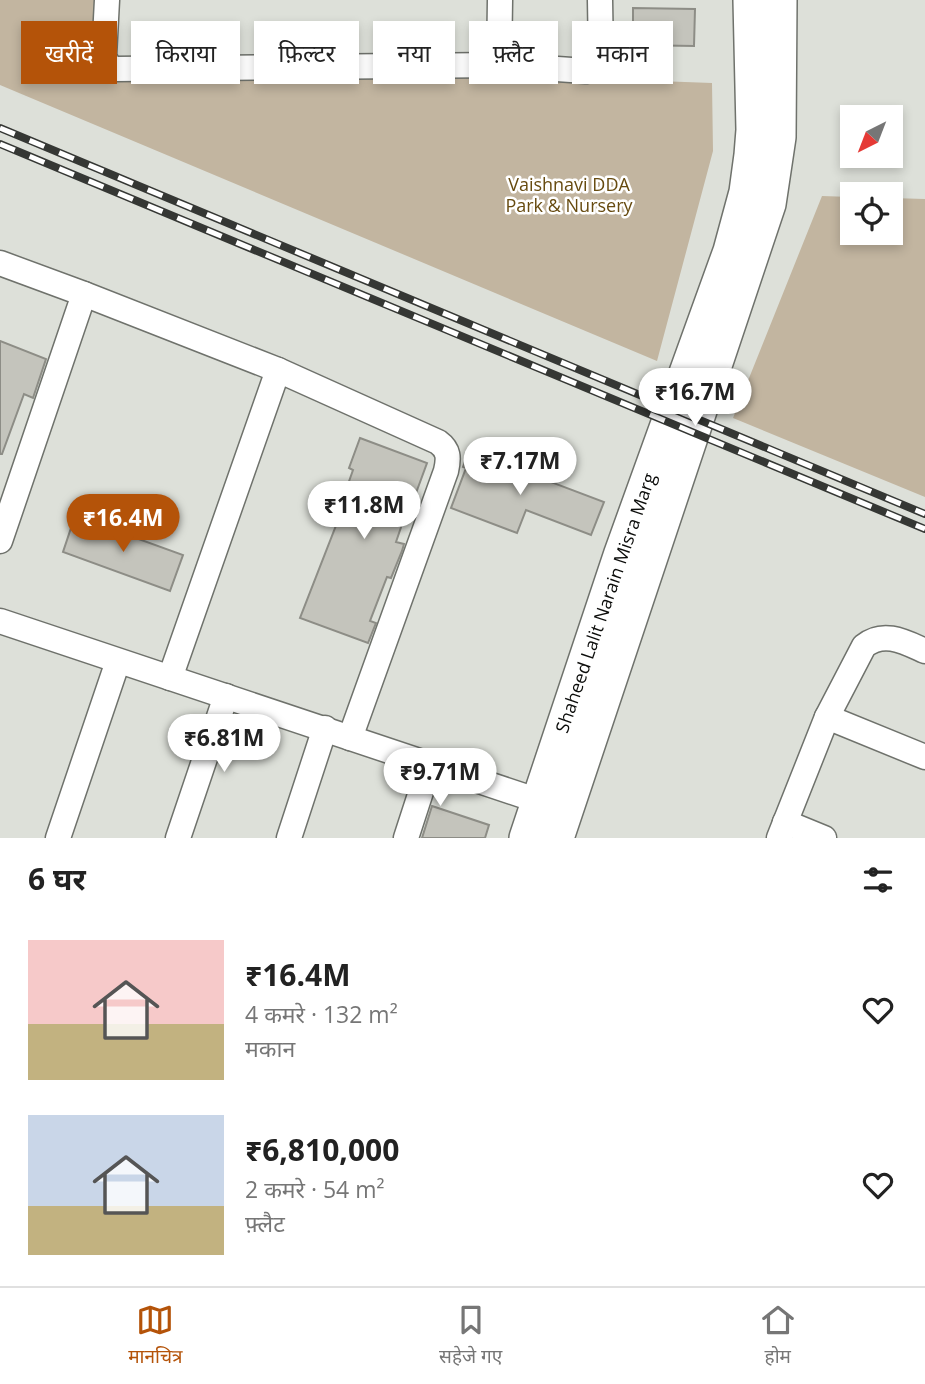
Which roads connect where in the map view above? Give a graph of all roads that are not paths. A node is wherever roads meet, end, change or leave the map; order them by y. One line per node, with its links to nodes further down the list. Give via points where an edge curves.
1 (107, 0): 7 (street, via 104,57 116,69)
2 (500, 0): 6 (street)
3 (600, 0): 8 (street, via 598,65 586,71)
4 (750, 0): 23 (street, Shaheed Lalit Narain Misra Marg, via 751,155 738,222 621,553)
5 (780, 0): 23 (street, Shaheed Lalit Narain Misra Marg, via 779,137 769,204)
6 (500, 21)
7 (469, 65)
8 (558, 69)
9 (0, 263): 10 (street)
10 (84, 294): 11 (street); 12 (street)
11 (278, 370): 16 (street); 20 (street, via 438,442 449,459)
12 (0, 541)
13 (0, 621): 15 (street)
14 (925, 651): 18 (street, via 899,639 871,640)
15 (118, 661): 16 (street); 25 (street)
16 (170, 678): 17 (street)
17 (226, 696): 19 (street); 26 (street)
18 (827, 717): 21 (street); 24 (street)
19 (325, 728): 20 (street); 27 (street)
20 (350, 738): 22 (street)
21 (925, 757)
22 (430, 764): 23 (street); 28 (street)
23 (554, 816): 29 (street, Shaheed Lalit Narain Misra Marg)
24 (782, 830): 30 (street)
25 (58, 838)
26 (178, 838)
27 (289, 838)
28 (406, 838)
29 (526, 838)
30 (824, 838)

